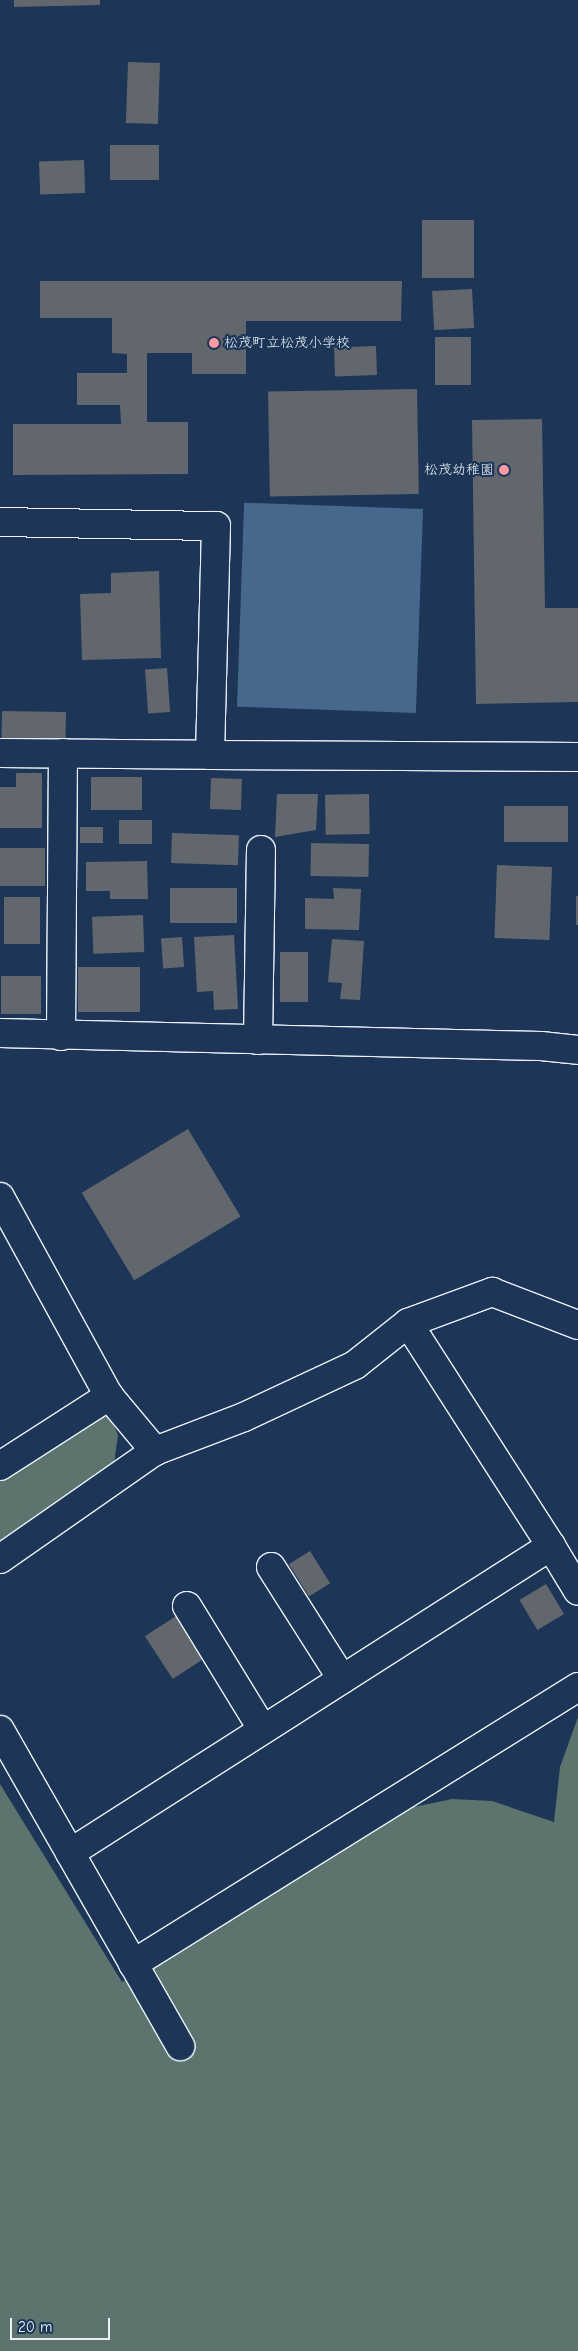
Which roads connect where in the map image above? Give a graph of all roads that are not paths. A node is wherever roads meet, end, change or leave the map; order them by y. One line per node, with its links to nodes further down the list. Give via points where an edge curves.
1 (0, 522): 4 (street, via 216,526)
2 (0, 753): 3 (street)
3 (63, 753): 4 (street); 8 (street)
4 (210, 755): 5 (street)
5 (578, 757)
6 (261, 850): 9 (street)
7 (0, 1033): 8 (street)
8 (62, 1036): 9 (street)
9 (258, 1040): 10 (street, via 541,1046)
10 (578, 1050)
11 (0, 1197): 14 (street)
12 (408, 1323): 13 (street, via 492,1292); 15 (street, via 355,1365 244,1417); 17 (street)
13 (578, 1325)
14 (109, 1396): 15 (street); 16 (street)
15 (156, 1451): 18 (street)
16 (0, 1466)
17 (551, 1546): 20 (street); 22 (street)
18 (0, 1559)
19 (271, 1567): 22 (street)
20 (578, 1591)
21 (187, 1606): 25 (street)
22 (342, 1679): 25 (street)
23 (578, 1687): 27 (street)
24 (0, 1730): 26 (street)
25 (263, 1730): 26 (street)
26 (70, 1853): 27 (street)
27 (133, 1964): 28 (street)
28 (180, 2046)

